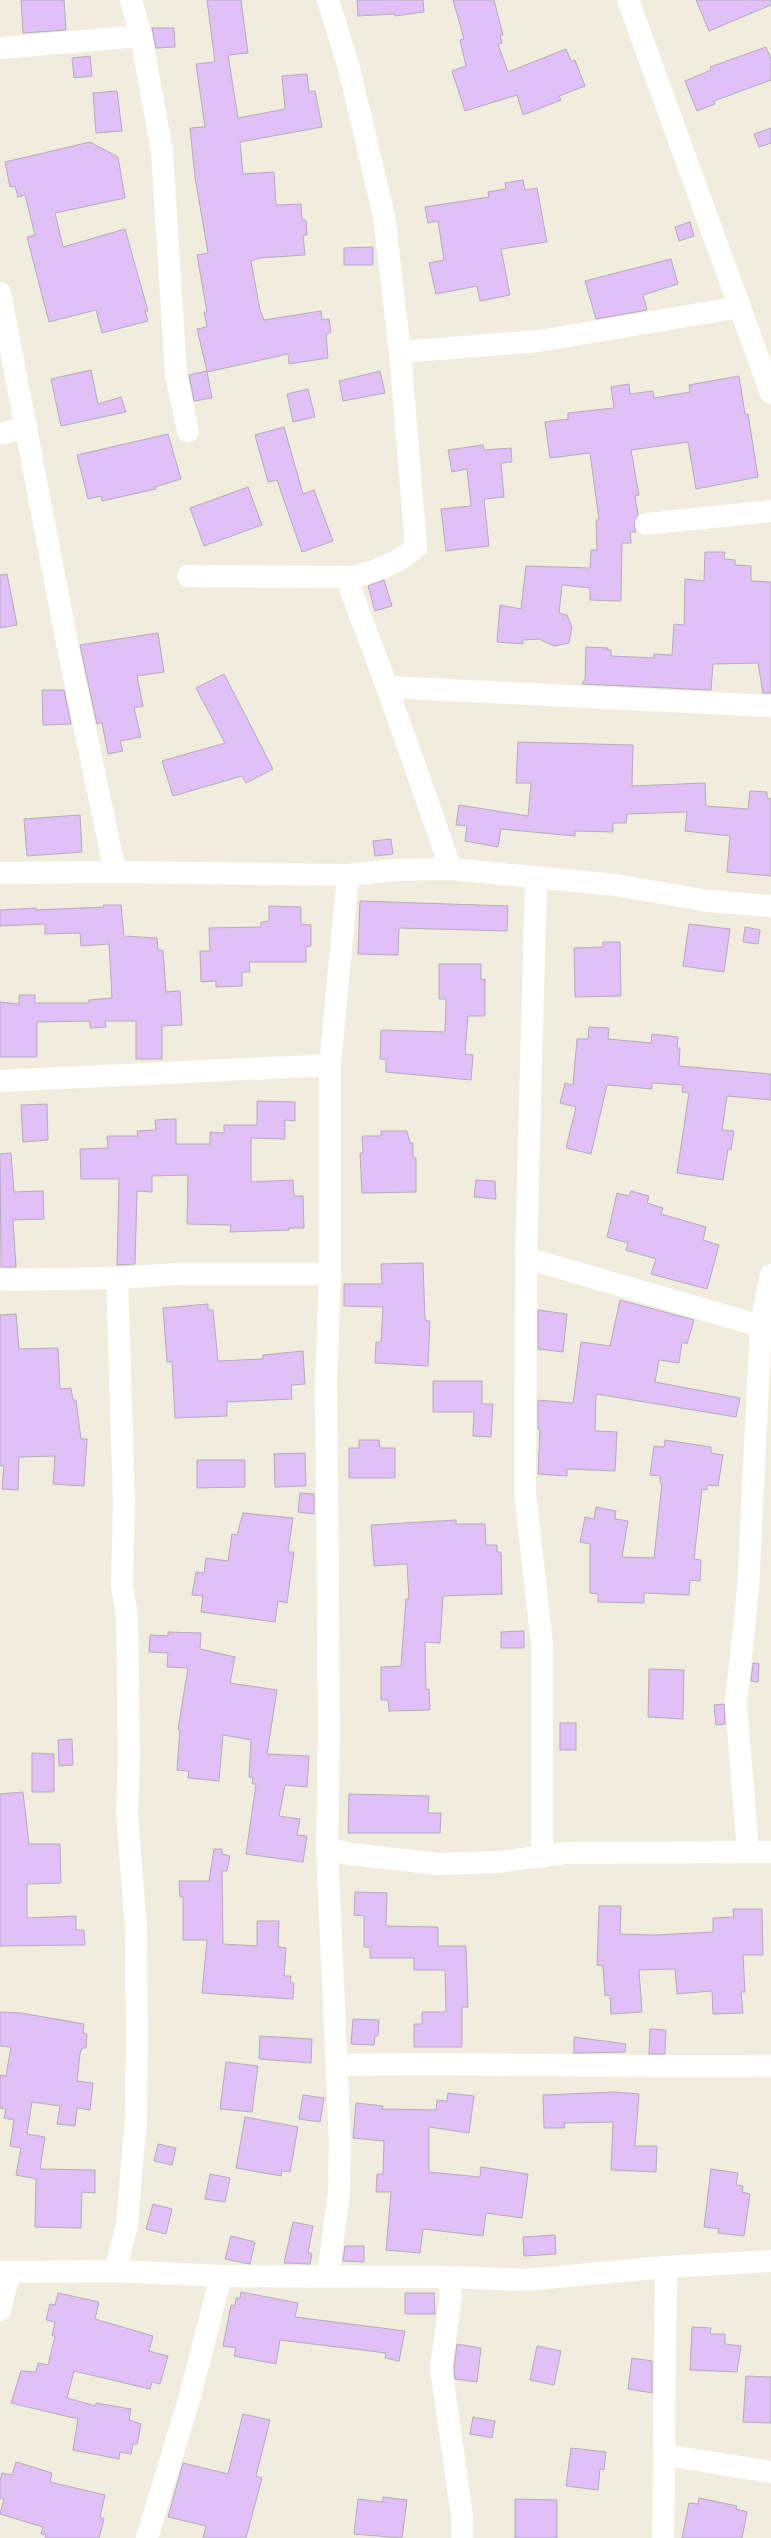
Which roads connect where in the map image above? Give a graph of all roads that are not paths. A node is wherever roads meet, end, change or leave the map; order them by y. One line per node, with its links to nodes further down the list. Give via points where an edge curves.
1 (131, 0): 4 (street)
2 (328, 0): 8 (street, via 348,68 384,216)
3 (628, 0): 7 (street)
4 (142, 36): 5 (street); 11 (street, via 162,151 176,376)
5 (0, 48)
6 (0, 293): 10 (street)
7 (740, 307): 8 (street, via 539,340); 9 (street)
8 (400, 352): 16 (street, via 416,547 404,558 377,570)
9 (771, 393)
10 (27, 427): 12 (street); 20 (street, via 68,648)
11 (188, 431)
12 (0, 434)
13 (771, 511): 14 (street)
14 (646, 524)
15 (188, 576): 16 (street)
16 (352, 577): 17 (street, via 350,588)
17 (387, 687): 18 (street); 19 (street)
18 (771, 706)
19 (451, 869): 22 (street, via 394,870); 23 (street)
20 (114, 872): 21 (street); 22 (street)
21 (0, 873)
22 (348, 875): 25 (street)
23 (536, 878): 24 (street, via 616,885 708,901); 27 (street)
24 (771, 906)
25 (330, 1065): 26 (street); 28 (street)
26 (0, 1081)
27 (526, 1258): 32 (street); 36 (street, via 525,1492 542,1644)
28 (330, 1274): 30 (street, via 178,1274); 33 (street, via 326,1382 329,1730)
29 (771, 1275): 32 (street)
30 (117, 1278): 31 (street); 41 (street, via 124,1502 122,1586 127,1616 127,1812 136,1930 137,2039 136,2117 127,2224)
31 (0, 1280)
32 (766, 1327): 34 (street, via 748,1589 736,1703)
33 (327, 1848): 36 (street, via 350,1854 438,1864 499,1862); 37 (street)
34 (748, 1852): 35 (street); 36 (street, via 565,1853)
35 (771, 1852)
36 (542, 1857)
37 (338, 2065): 38 (street, via 446,2063 672,2068); 44 (street, via 339,2194)
38 (771, 2066)
39 (771, 2261): 40 (street)
40 (666, 2267): 45 (street, via 525,2280); 47 (street)
41 (115, 2271): 42 (street); 43 (street)
42 (5, 2272): 46 (street)
43 (221, 2276): 44 (street); 49 (street, via 190,2396)
44 (328, 2276): 45 (street)
45 (448, 2277): 50 (street, via 451,2296 441,2368 462,2516)
46 (0, 2310)
47 (665, 2455): 48 (street); 51 (street)
48 (771, 2472)
49 (147, 2538)
50 (462, 2538)
51 (663, 2538)

